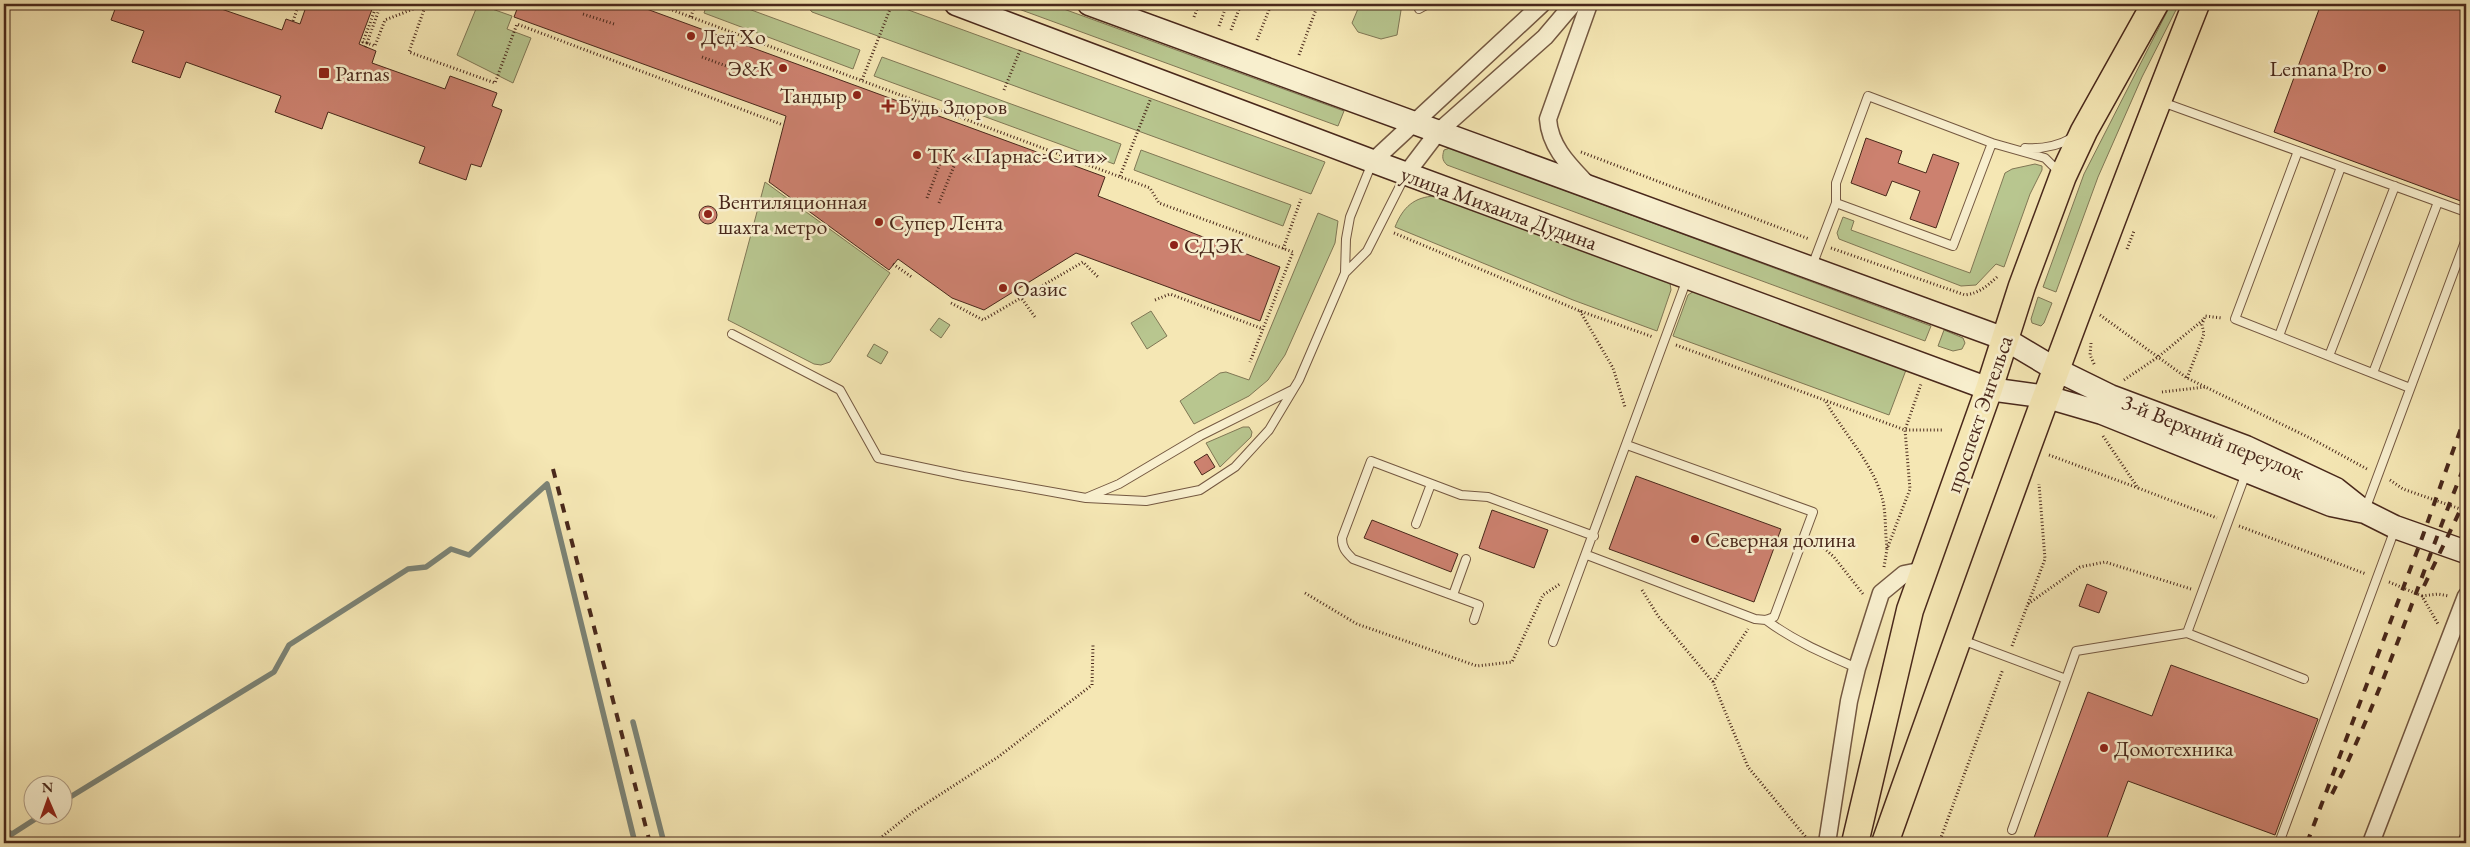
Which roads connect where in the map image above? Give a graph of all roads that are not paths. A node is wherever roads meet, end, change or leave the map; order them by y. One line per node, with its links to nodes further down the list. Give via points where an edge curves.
1 (956, 4): 17 (street, улица Михаила Дудина)
2 (1428, 4): 9 (lane)
3 (1542, 4): 11 (street)
4 (1573, 4): 13 (street, via 1545,37)
5 (1589, 4): 22 (street, via 1548,120 1554,145)
6 (2156, 4): 12 (main road, проспект Энгельса)
7 (2196, 4): 10 (main road)
8 (1101, 6): 11 (street)
9 (1419, 9)
10 (2158, 101): 16 (lane); 34 (main road)
11 (1411, 123): 13 (street); 17 (street)
12 (2084, 131): 15 (lane, via 2064,143 2037,149); 20 (main road, проспект Энгельса)
13 (1438, 132): 19 (street); 22 (street)
14 (1992, 143): 15 (lane); 24 (lane, via 1953,246); 24 (lane, via 1868,96 1836,183)
15 (2017, 148): 20 (lane, via 2045,158)
16 (2298, 151): 18 (lane); 31 (lane, via 2235,319)
17 (1372, 161): 19 (street, улица Михаила Дудина); 28 (lane, via 1350,217)
18 (2341, 167): 21 (lane); 31 (lane)
19 (1406, 174): 28 (lane, via 1367,251); 29 (street, улица Михаила Дудина)
20 (2063, 176): 32 (main road, проспект Энгельса)
21 (2396, 186): 23 (lane); 33 (lane)
22 (1590, 188): 27 (street)
23 (2438, 202): 25 (lane); 35 (lane)
24 (1836, 203): 27 (lane)
25 (2466, 212)
26 (2466, 239): 36 (lane)
27 (1812, 268): 32 (street)
28 (1345, 273): 37 (lane, via 1303,372)
29 (1687, 277): 38 (street, улица Михаила Дудина); 40 (lane)
30 (732, 334): 43 (lane, via 840,390 878,458)
31 (2279, 336): 33 (lane)
32 (2005, 339): 34 (street); 38 (main road, проспект Энгельса)
33 (2329, 356): 35 (lane)
34 (2057, 370): 39 (main road); 44 (street, 3-й Верхний переулок, via 2110,396 2246,447 2307,474 2336,489)
35 (2373, 373): 36 (lane)
36 (2410, 388): 44 (lane)
37 (1292, 389): 43 (lane, via 1200,436 1119,484); 43 (lane, via 1269,430 1235,467 1200,490 1146,501)
38 (1989, 389): 39 (street, улица Михаила Дудина); 51 (main road, проспект Энгельса)
39 (2047, 397): 41 (street, 3-й Верхний переулок, via 2102,412); 57 (main road)
40 (1626, 445): 47 (lane); 55 (lane, via 1813,512 1774,617)
41 (2247, 471): 44 (street, 3-й Верхний переулок, via 2331,505); 56 (lane)
42 (1431, 484): 45 (lane); 47 (lane, via 1460,496 1488,497); 52 (lane, via 1371,461 1342,545 1353,558)
43 (1086, 498)
44 (2365, 512): 46 (street, 3-й Верхний переулок)
45 (1416, 524)
46 (2396, 528): 48 (street, 3-й Верхний переулок); 66 (lane)
47 (1594, 536): 49 (lane)
48 (2466, 552)
49 (1587, 555): 55 (lane, via 1755,619); 58 (lane)
50 (1466, 559): 52 (lane)
51 (1924, 570): 59 (street, via 1904,574 1881,593); 64 (main road, проспект Энгельса, via 1910,610)
52 (1453, 596): 54 (lane, via 1479,605)
53 (2465, 598): 67 (street)
54 (1474, 620)
55 (1766, 620): 59 (lane, via 1818,652)
56 (2187, 633): 60 (lane, via 2076,651); 61 (lane)
57 (1958, 638): 60 (lane); 65 (main road)
58 (1553, 642)
59 (1857, 668): 63 (street)
60 (2066, 678): 62 (lane)
61 (2304, 679)
62 (2012, 830)
63 (1827, 843)
64 (1855, 843)
65 (1885, 843)
66 (2279, 843)
67 (2371, 843)

